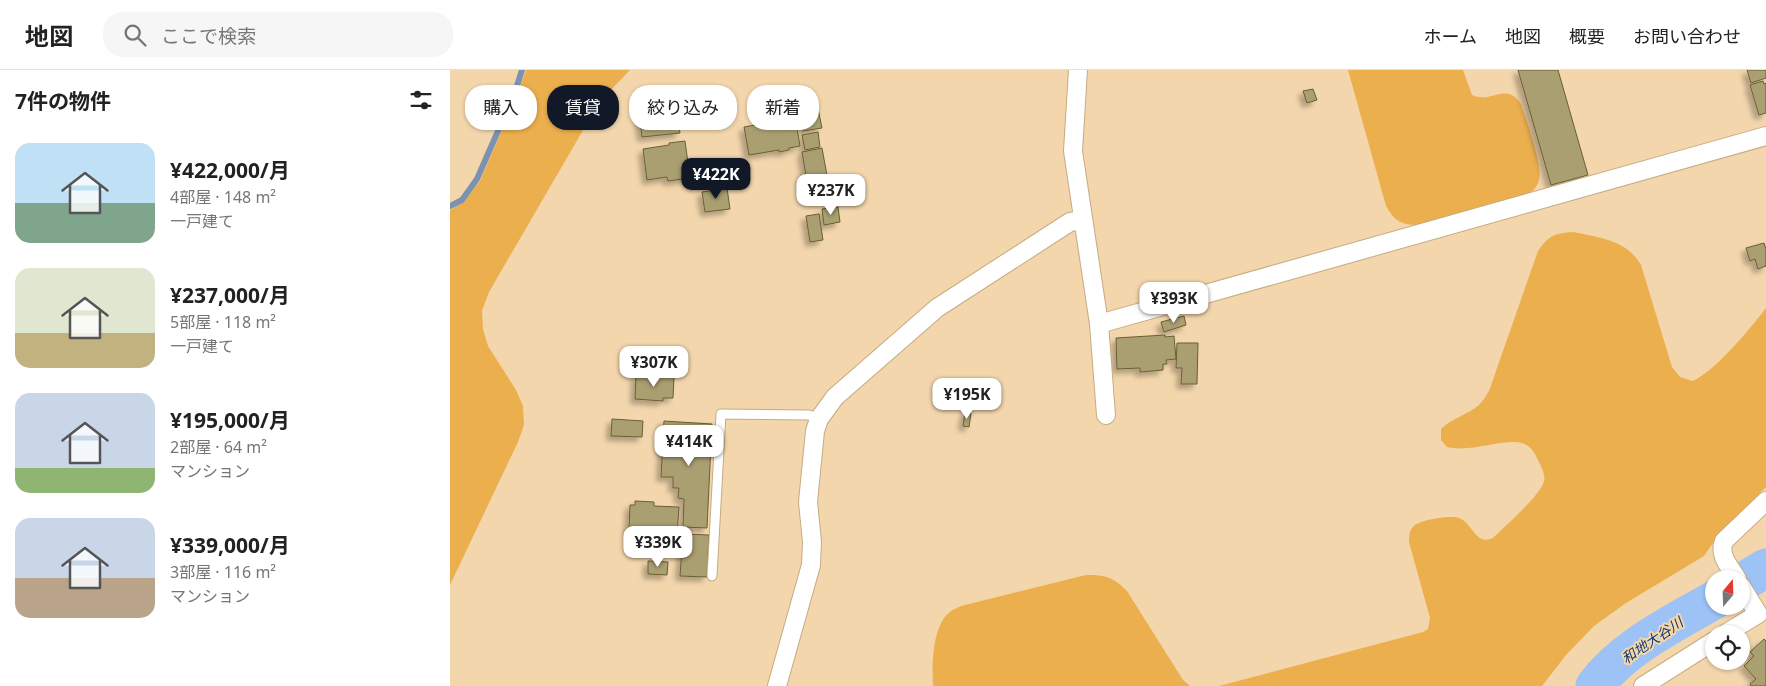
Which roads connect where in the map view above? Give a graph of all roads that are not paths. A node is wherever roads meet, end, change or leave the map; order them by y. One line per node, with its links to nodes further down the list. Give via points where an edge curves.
1 (1078, 70): 3 (street, via 1073,151)
2 (1766, 136): 4 (street)
3 (1083, 220): 4 (street); 6 (street, via 1070,222 937,308 835,397)
4 (1099, 324): 5 (street)
5 (1106, 415)
6 (819, 419): 9 (lane, via 809,415 721,414); 13 (street, via 812,444 808,502 811,564)
7 (1766, 501): 8 (street, via 1724,541 1722,551)
8 (1731, 570)
9 (712, 576)
10 (1750, 601): 11 (street, via 1758,614)
11 (1740, 625)
12 (1705, 647): 14 (street)
13 (777, 686)
14 (1643, 686)

